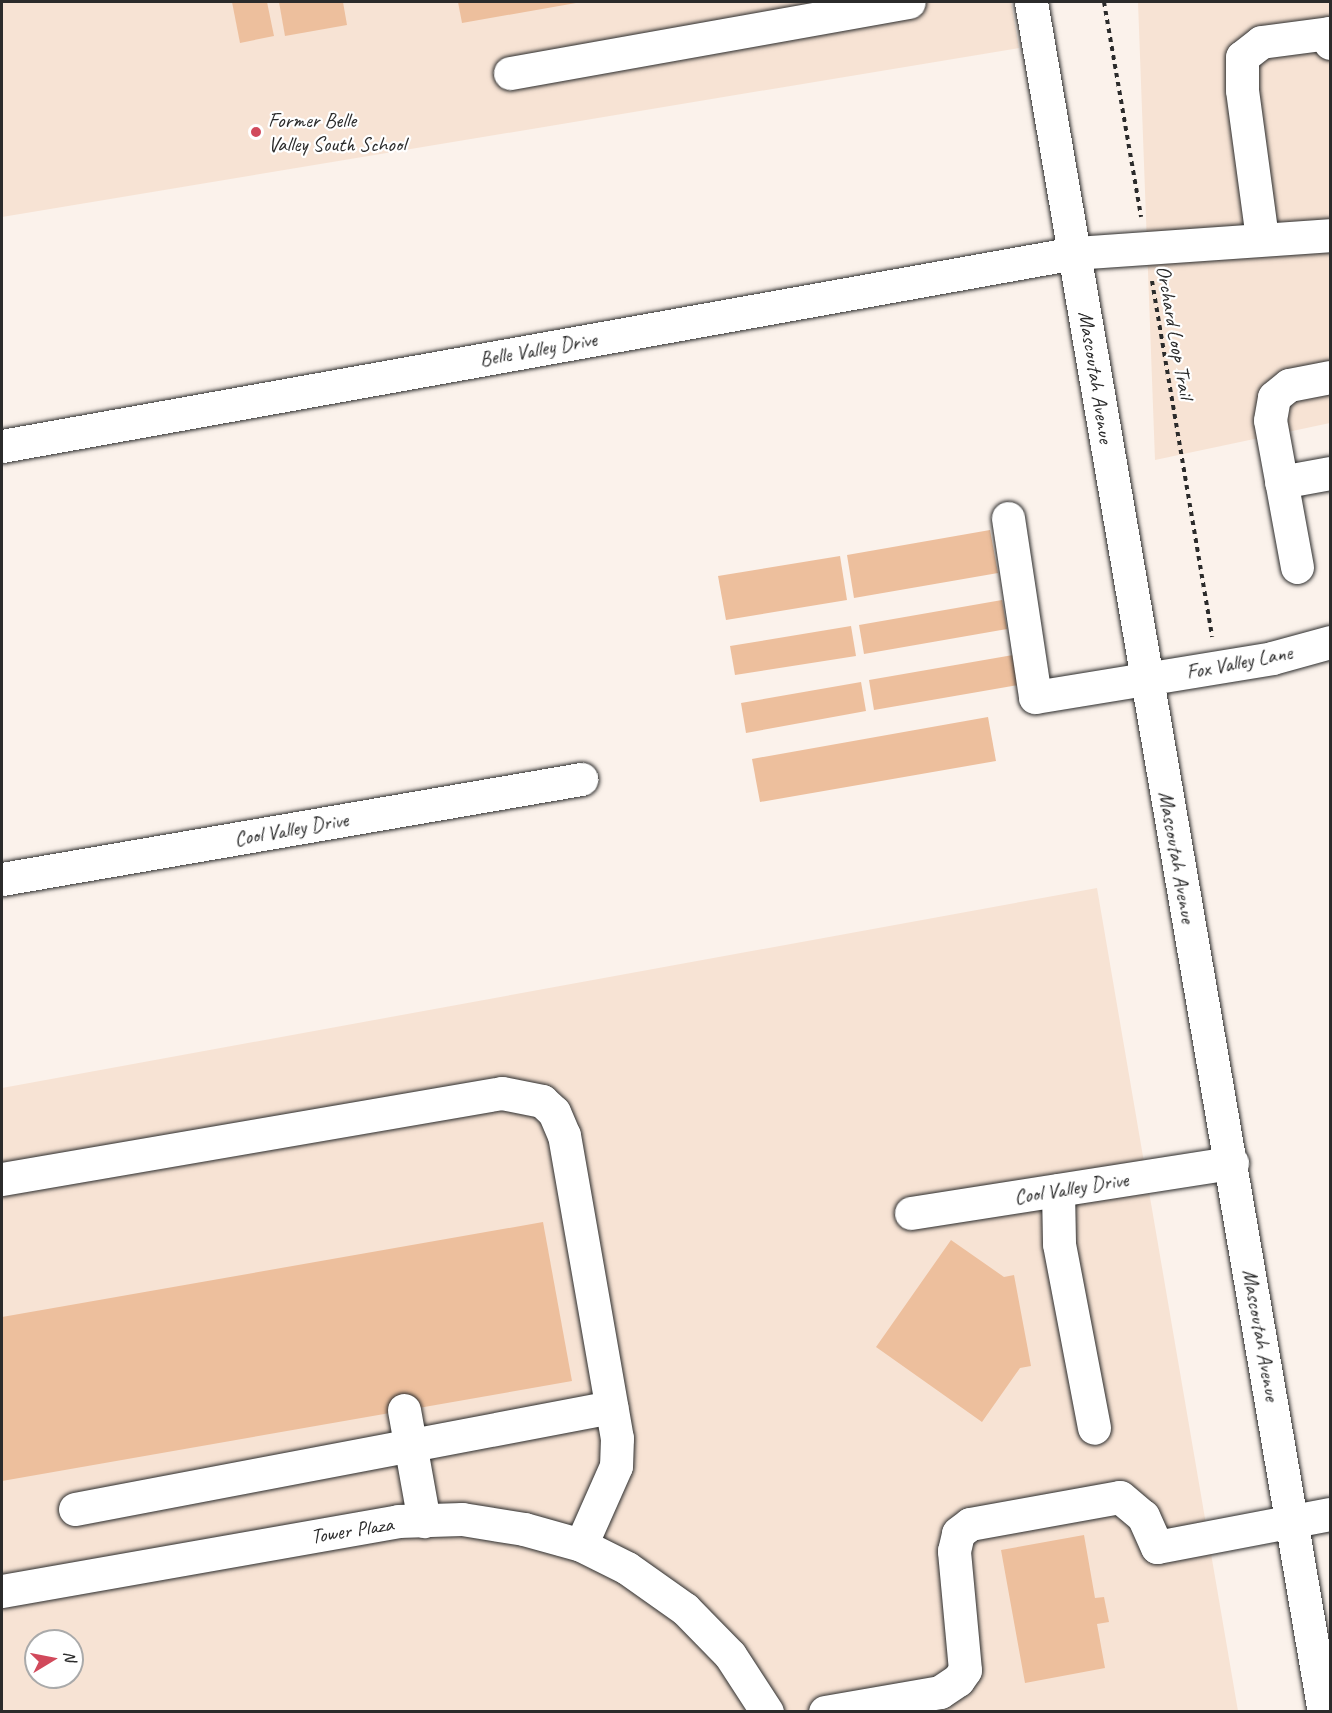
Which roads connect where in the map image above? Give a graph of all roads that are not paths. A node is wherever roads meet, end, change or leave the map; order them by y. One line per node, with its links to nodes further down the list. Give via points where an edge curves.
1 (909, 2): 4 (street)
2 (1031, 2): 7 (street, Mascoutah Avenue)
3 (1330, 36): 6 (street, via 1261,42 1242,57 1242,90)
4 (510, 74)
5 (1330, 235): 6 (street, Belle Valley Drive)
6 (1262, 238): 7 (street, Belle Valley Drive)
7 (1075, 253): 9 (street, Belle Valley Drive); 15 (street, Mascoutah Avenue)
8 (1330, 377): 11 (street, via 1289,385 1274,397 1270,420)
9 (2, 446)
10 (1330, 473): 11 (street)
11 (1281, 482): 13 (street)
12 (1008, 518): 15 (street, Fox Valley Lane, via 1035,697)
13 (1297, 567)
14 (1330, 642): 15 (street, Fox Valley Lane)
15 (1146, 679): 18 (street, Mascoutah Avenue)
16 (581, 779): 17 (street, Cool Valley Drive)
17 (2, 879)
18 (1232, 1163): 20 (street, Cool Valley Drive); 29 (street, Mascoutah Avenue)
19 (2, 1179): 22 (street, via 502,1093 528,1096 554,1112 564,1135)
20 (1058, 1190): 21 (street, Cool Valley Drive); 24 (street, via 1059,1244)
21 (911, 1213)
22 (611, 1407): 25 (street); 30 (street, via 616,1466)
23 (404, 1410): 25 (street)
24 (1094, 1428)
25 (411, 1445): 26 (street); 28 (street)
26 (75, 1509)
27 (1330, 1515): 29 (street)
28 (424, 1521): 30 (street, Tower Plaza, via 462,1520 524,1528); 31 (street, Tower Plaza, via 398,1521)
29 (1292, 1522): 33 (street, via 1157,1547 1143,1516 1120,1497 1111,1497 970,1524 958,1533 954,1551 965,1670 958,1680 940,1692); 34 (street, Mascoutah Avenue)
30 (581, 1545): 32 (street, Tower Plaza, via 627,1569 685,1609 730,1655)
31 (2, 1591)
32 (767, 1712)
33 (825, 1712)
34 (1324, 1712)

